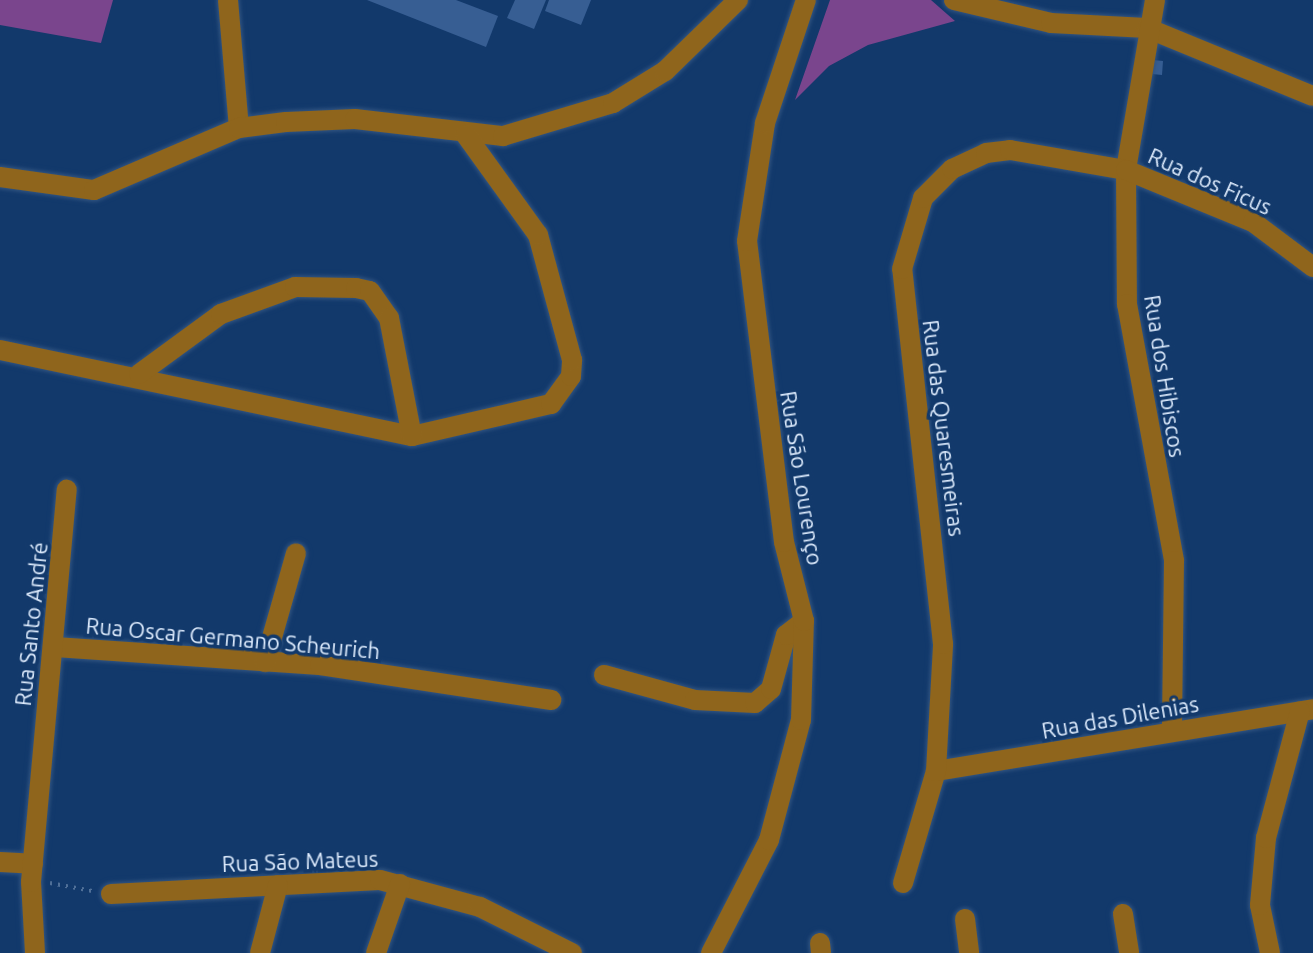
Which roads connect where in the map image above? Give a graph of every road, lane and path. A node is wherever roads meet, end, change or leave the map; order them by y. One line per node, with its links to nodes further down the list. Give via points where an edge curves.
1 (228, 0): 8 (street)
2 (738, 0): 9 (street, via 665,71 613,103 503,136)
3 (806, 0): 18 (street, Rua São Lourenço, via 765,123 747,241 784,542)
4 (954, 0): 6 (street, via 1051,23)
5 (1155, 0): 6 (street, Rua dos Hibiscos)
6 (1147, 28): 7 (street); 10 (street, Rua dos Hibiscos)
7 (1313, 96)
8 (239, 128): 9 (street, via 355,119); 11 (street, via 94,190)
9 (466, 135): 15 (street, via 538,235 571,376 551,404)
10 (1126, 170): 12 (street, Rua dos Ficus, via 1253,222); 24 (street, Rua dos Hibiscos, via 1127,304 1174,561); 25 (street, Rua das Quaresmeiras, via 1010,150 986,153 952,169 923,198 909,230 902,269 909,381 943,644)
11 (0, 177)
12 (1313, 267)
13 (0, 350): 14 (street)
14 (139, 374): 15 (street); 15 (street, via 221,314 295,287 370,291 389,318)
15 (412, 436)
16 (67, 490): 19 (street, Rua Santo André)
17 (296, 553): 20 (street)
18 (804, 621): 21 (street, via 786,635 771,689 755,703 695,700); 38 (street, Rua São Lourenço, via 801,720 769,840)
19 (54, 647): 20 (street, Rua Oscar Germano Scheurich); 27 (street, Rua Santo André)
20 (265, 662): 22 (street, Rua Oscar Germano Scheurich)
21 (604, 675)
22 (551, 700)
23 (1307, 710): 24 (street, Rua das Dilenias); 41 (street, via 1266,838 1260,905)
24 (1172, 731): 25 (street, Rua das Dilenias)
25 (936, 771): 28 (street, Rua das Quaresmeiras)
26 (0, 862): 27 (street)
27 (32, 873): 31 (path); 34 (street, Rua Santo André)
28 (903, 883)
29 (400, 884): 30 (street, Rua São Mateus); 36 (street); 37 (street, Rua São Mateus, via 480,907)
30 (278, 885): 31 (street, Rua São Mateus); 35 (street)
31 (111, 894)
32 (1123, 914): 40 (street)
33 (965, 919): 39 (street)
34 (35, 953)
35 (260, 953)
36 (376, 953)
37 (572, 953)
38 (711, 953)
39 (969, 953)
40 (1129, 953)
41 (1270, 953)

